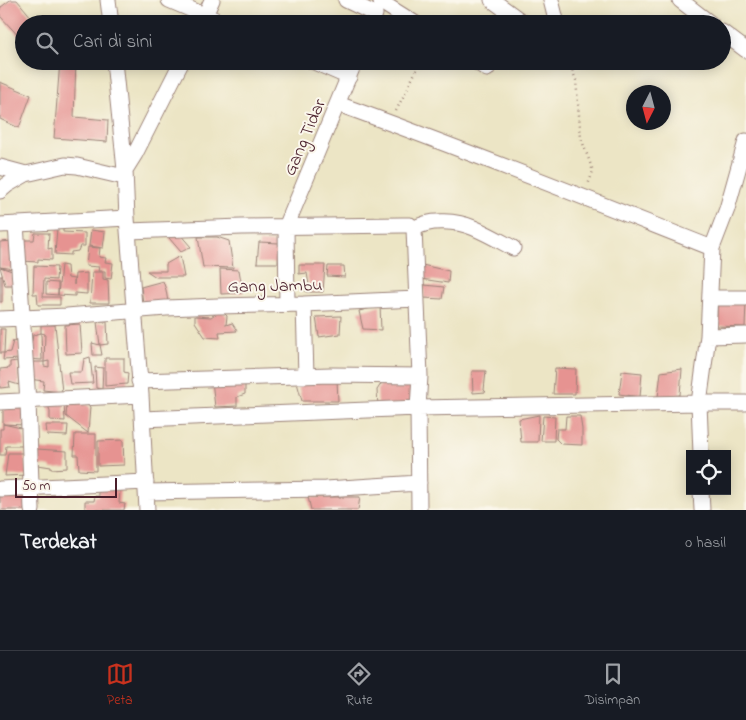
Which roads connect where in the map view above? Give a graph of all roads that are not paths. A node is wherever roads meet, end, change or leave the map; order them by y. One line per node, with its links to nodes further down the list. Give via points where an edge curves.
1 (108, 0): 9 (street)
2 (168, 0): 10 (street)
3 (212, 0): 11 (street)
4 (346, 0): 8 (street)
5 (492, 0): 13 (street)
6 (551, 0): 14 (street)
7 (680, 0): 15 (street)
8 (377, 10): 12 (street)
9 (109, 15)
10 (194, 15)
11 (205, 15)
12 (391, 15)
13 (513, 15)
14 (555, 15)
15 (699, 15)
16 (731, 39): 17 (street)
17 (746, 50)
18 (115, 70): 27 (street)
19 (177, 70): 27 (street)
20 (333, 70): 22 (street)
21 (352, 70): 22 (street, Gang Tidar)
22 (349, 77): 23 (street, Gang Tidar)
23 (338, 104): 32 (street, Gang Tidar); 35 (street)
24 (746, 141): 35 (street)
25 (0, 167): 26 (street)
26 (26, 174): 27 (street, via 65,165); 28 (street)
27 (124, 174): 30 (street)
28 (0, 191)
29 (16, 224): 30 (street); 31 (street); 42 (street)
30 (127, 225): 32 (street); 41 (street)
31 (0, 226)
32 (286, 226): 33 (street, via 410,225); 39 (street)
33 (414, 229): 34 (street, via 434,222 463,225); 38 (street)
34 (513, 248)
35 (712, 248): 36 (street)
36 (710, 298): 37 (street); 45 (street)
37 (746, 298)
38 (417, 299): 40 (street, Gang Jambu); 47 (street)
39 (286, 304): 40 (street, Gang Jambu); 41 (street, Gang Jambu)
40 (304, 304): 46 (street)
41 (134, 311): 42 (street, Gang Jambu); 48 (street)
42 (22, 318): 43 (street, Gang Jambu); 50 (street)
43 (0, 319)
44 (746, 335): 45 (street)
45 (708, 336): 51 (street)
46 (306, 376): 47 (street); 48 (street)
47 (420, 376): 53 (street)
48 (140, 388): 50 (street); 54 (street)
49 (0, 402): 50 (street)
50 (28, 402): 58 (street)
51 (699, 403): 52 (street); 53 (street); 55 (street)
52 (746, 403)
53 (418, 408): 54 (street); 56 (street)
54 (142, 419): 57 (street)
55 (701, 450)
56 (419, 483): 57 (street, via 326,488); 63 (street)
57 (146, 487): 58 (street); 62 (street)
58 (32, 488): 59 (street); 61 (street)
59 (0, 489)
60 (701, 495): 64 (street)
61 (32, 510)
62 (147, 510)
63 (419, 510)
64 (702, 510)

